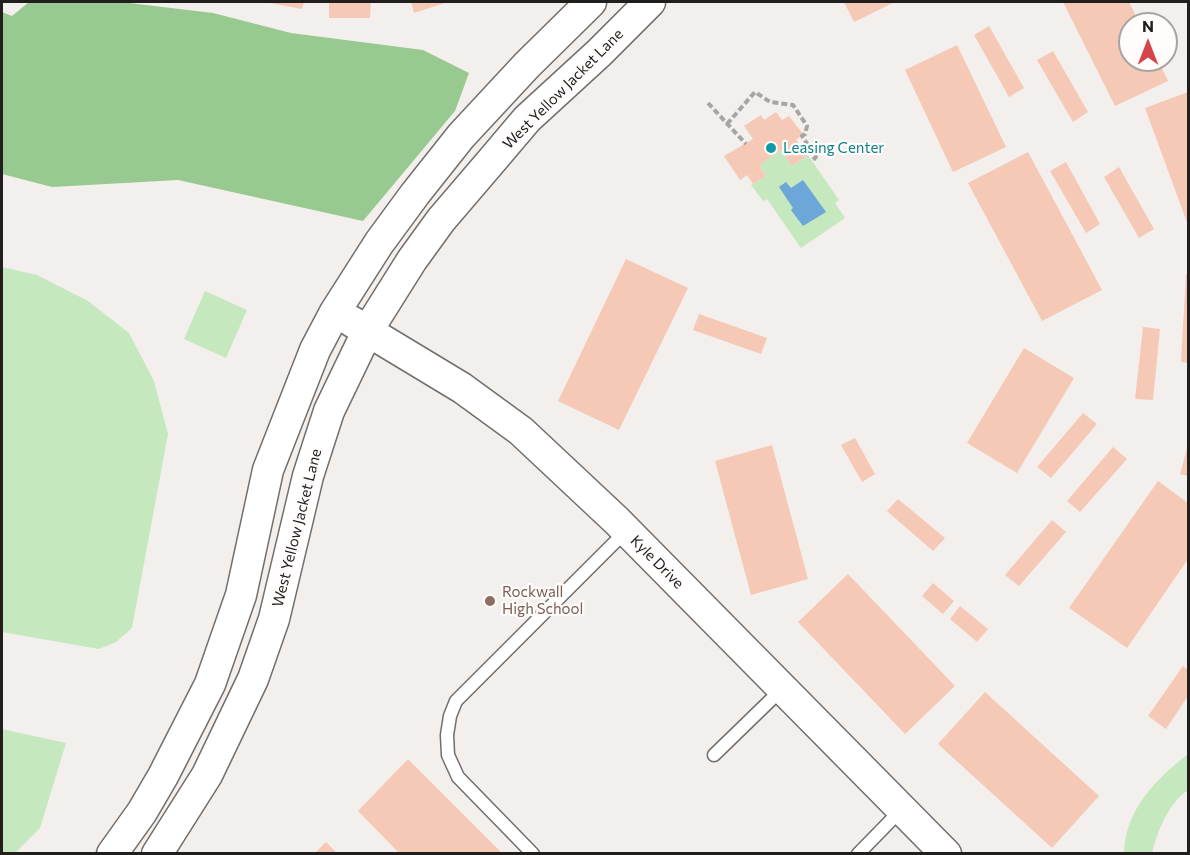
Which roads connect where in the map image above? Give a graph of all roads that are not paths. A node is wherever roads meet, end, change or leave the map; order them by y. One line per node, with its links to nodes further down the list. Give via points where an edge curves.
1 (591, 2): 3 (street, via 461,136 409,202)
2 (650, 2): 4 (street, West Yellow Jacket Lane, via 527,119 441,220)
3 (335, 312): 4 (street, Kyle Drive); 9 (street, via 315,350 268,470 241,595 210,684 163,776)
4 (368, 330): 5 (street, Kyle Drive, via 462,388 521,431); 10 (street, West Yellow Jacket Lane, via 329,411 308,476 274,619 253,679 207,776)
5 (626, 531): 6 (street, Kyle Drive); 11 (lane, via 456,701 450,716 448,755 458,777)
6 (783, 688): 7 (lane); 8 (street, Kyle Drive)
7 (714, 755)
8 (902, 809): 12 (lane); 13 (street, Kyle Drive)
9 (112, 854)
10 (157, 854)
11 (533, 854)
12 (858, 854)
13 (946, 854)

